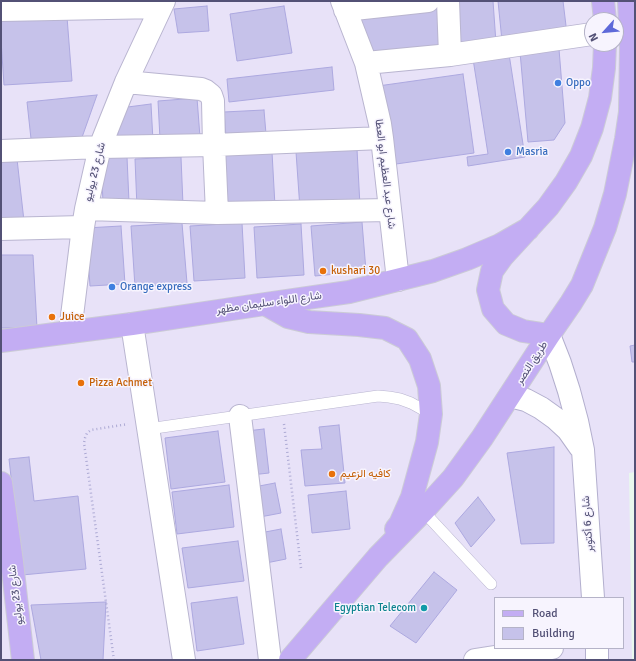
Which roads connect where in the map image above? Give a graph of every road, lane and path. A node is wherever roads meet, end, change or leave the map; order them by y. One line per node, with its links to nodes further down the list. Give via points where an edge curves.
1 (428, 1): 7 (street)
2 (448, 1): 12 (street)
3 (603, 1): 9 (main road)
4 (629, 1): 16 (main road, طريق النصر)
5 (162, 4): 6 (street); 14 (street, شارع 23 يوليو)
6 (50, 5): 8 (street)
7 (344, 5): 13 (street, شارع عبد العظيم ابو العطا)
8 (1, 10)
9 (604, 12)
10 (584, 35): 12 (street)
11 (605, 52): 24 (main road, via 600,98 581,156 557,195)
12 (450, 55): 13 (street)
13 (366, 63): 15 (street, شارع عبد العظيم ابو العطا)
14 (126, 82): 17 (street, via 206,91 213,101); 18 (street, شارع 23 يوليو)
15 (382, 138): 17 (street); 20 (street, شارع عبد العظيم ابو العطا)
16 (630, 138): 29 (main road, طريق النصر, via 605,228 593,260 571,303)
17 (214, 145): 18 (street); 21 (street)
18 (100, 147): 19 (street); 22 (street, شارع 23 يوليو)
19 (1, 151)
20 (390, 210): 21 (street); 25 (street, شارع عبد العظيم ابو العطا)
21 (217, 214): 22 (street)
22 (84, 218): 23 (street); 28 (street, شارع 23 يوليو)
23 (1, 229)
24 (528, 229): 25 (main road, شارع اللواء سليمان مظهر, via 467,259); 29 (main road, via 492,271 488,290 493,309 506,324 524,331)
25 (398, 280): 26 (main road, شارع اللواء سليمان مظهر, via 349,292)
26 (265, 304): 27 (main road, شارع اللواء سليمان مظهر); 33 (main road, via 288,317 309,322 385,328 406,339 420,359 428,386)
27 (132, 324): 28 (main road, شارع اللواء سليمان مظهر); 35 (street)
28 (70, 332): 30 (main road, شارع اللواء سليمان مظهر)
29 (549, 335): 31 (main road, طريق النصر); 36 (street, شارع 6 أكتوبر, via 569,391)
30 (1, 341)
31 (510, 396): 36 (street, via 526,400 555,418 568,430); 38 (main road, طريق النصر, via 452,478)
32 (282, 410): 33 (lane, via 378,396 406,401); 34 (lane); 41 (path)
33 (431, 414): 39 (main road, via 427,442 412,497 400,524)
34 (240, 416): 35 (lane); 49 (street)
35 (148, 425): 47 (path, via 91,430 84,442); 48 (street)
36 (582, 450): 43 (street, شارع 6 أكتوبر)
37 (1, 483): 40 (main road, شارع 23 يوليو)
38 (423, 511): 39 (main road, طريق النصر); 42 (lane)
39 (378, 557): 50 (main road, طريق النصر)
40 (6, 562): 46 (main road, شارع 23 يوليو)
41 (301, 568)
42 (491, 584)
43 (593, 597)
44 (546, 649): 51 (street)
45 (597, 649): 52 (street)
46 (23, 660)
47 (114, 660)
48 (184, 660)
49 (270, 660)
50 (290, 660)
51 (475, 660)
52 (597, 660)

